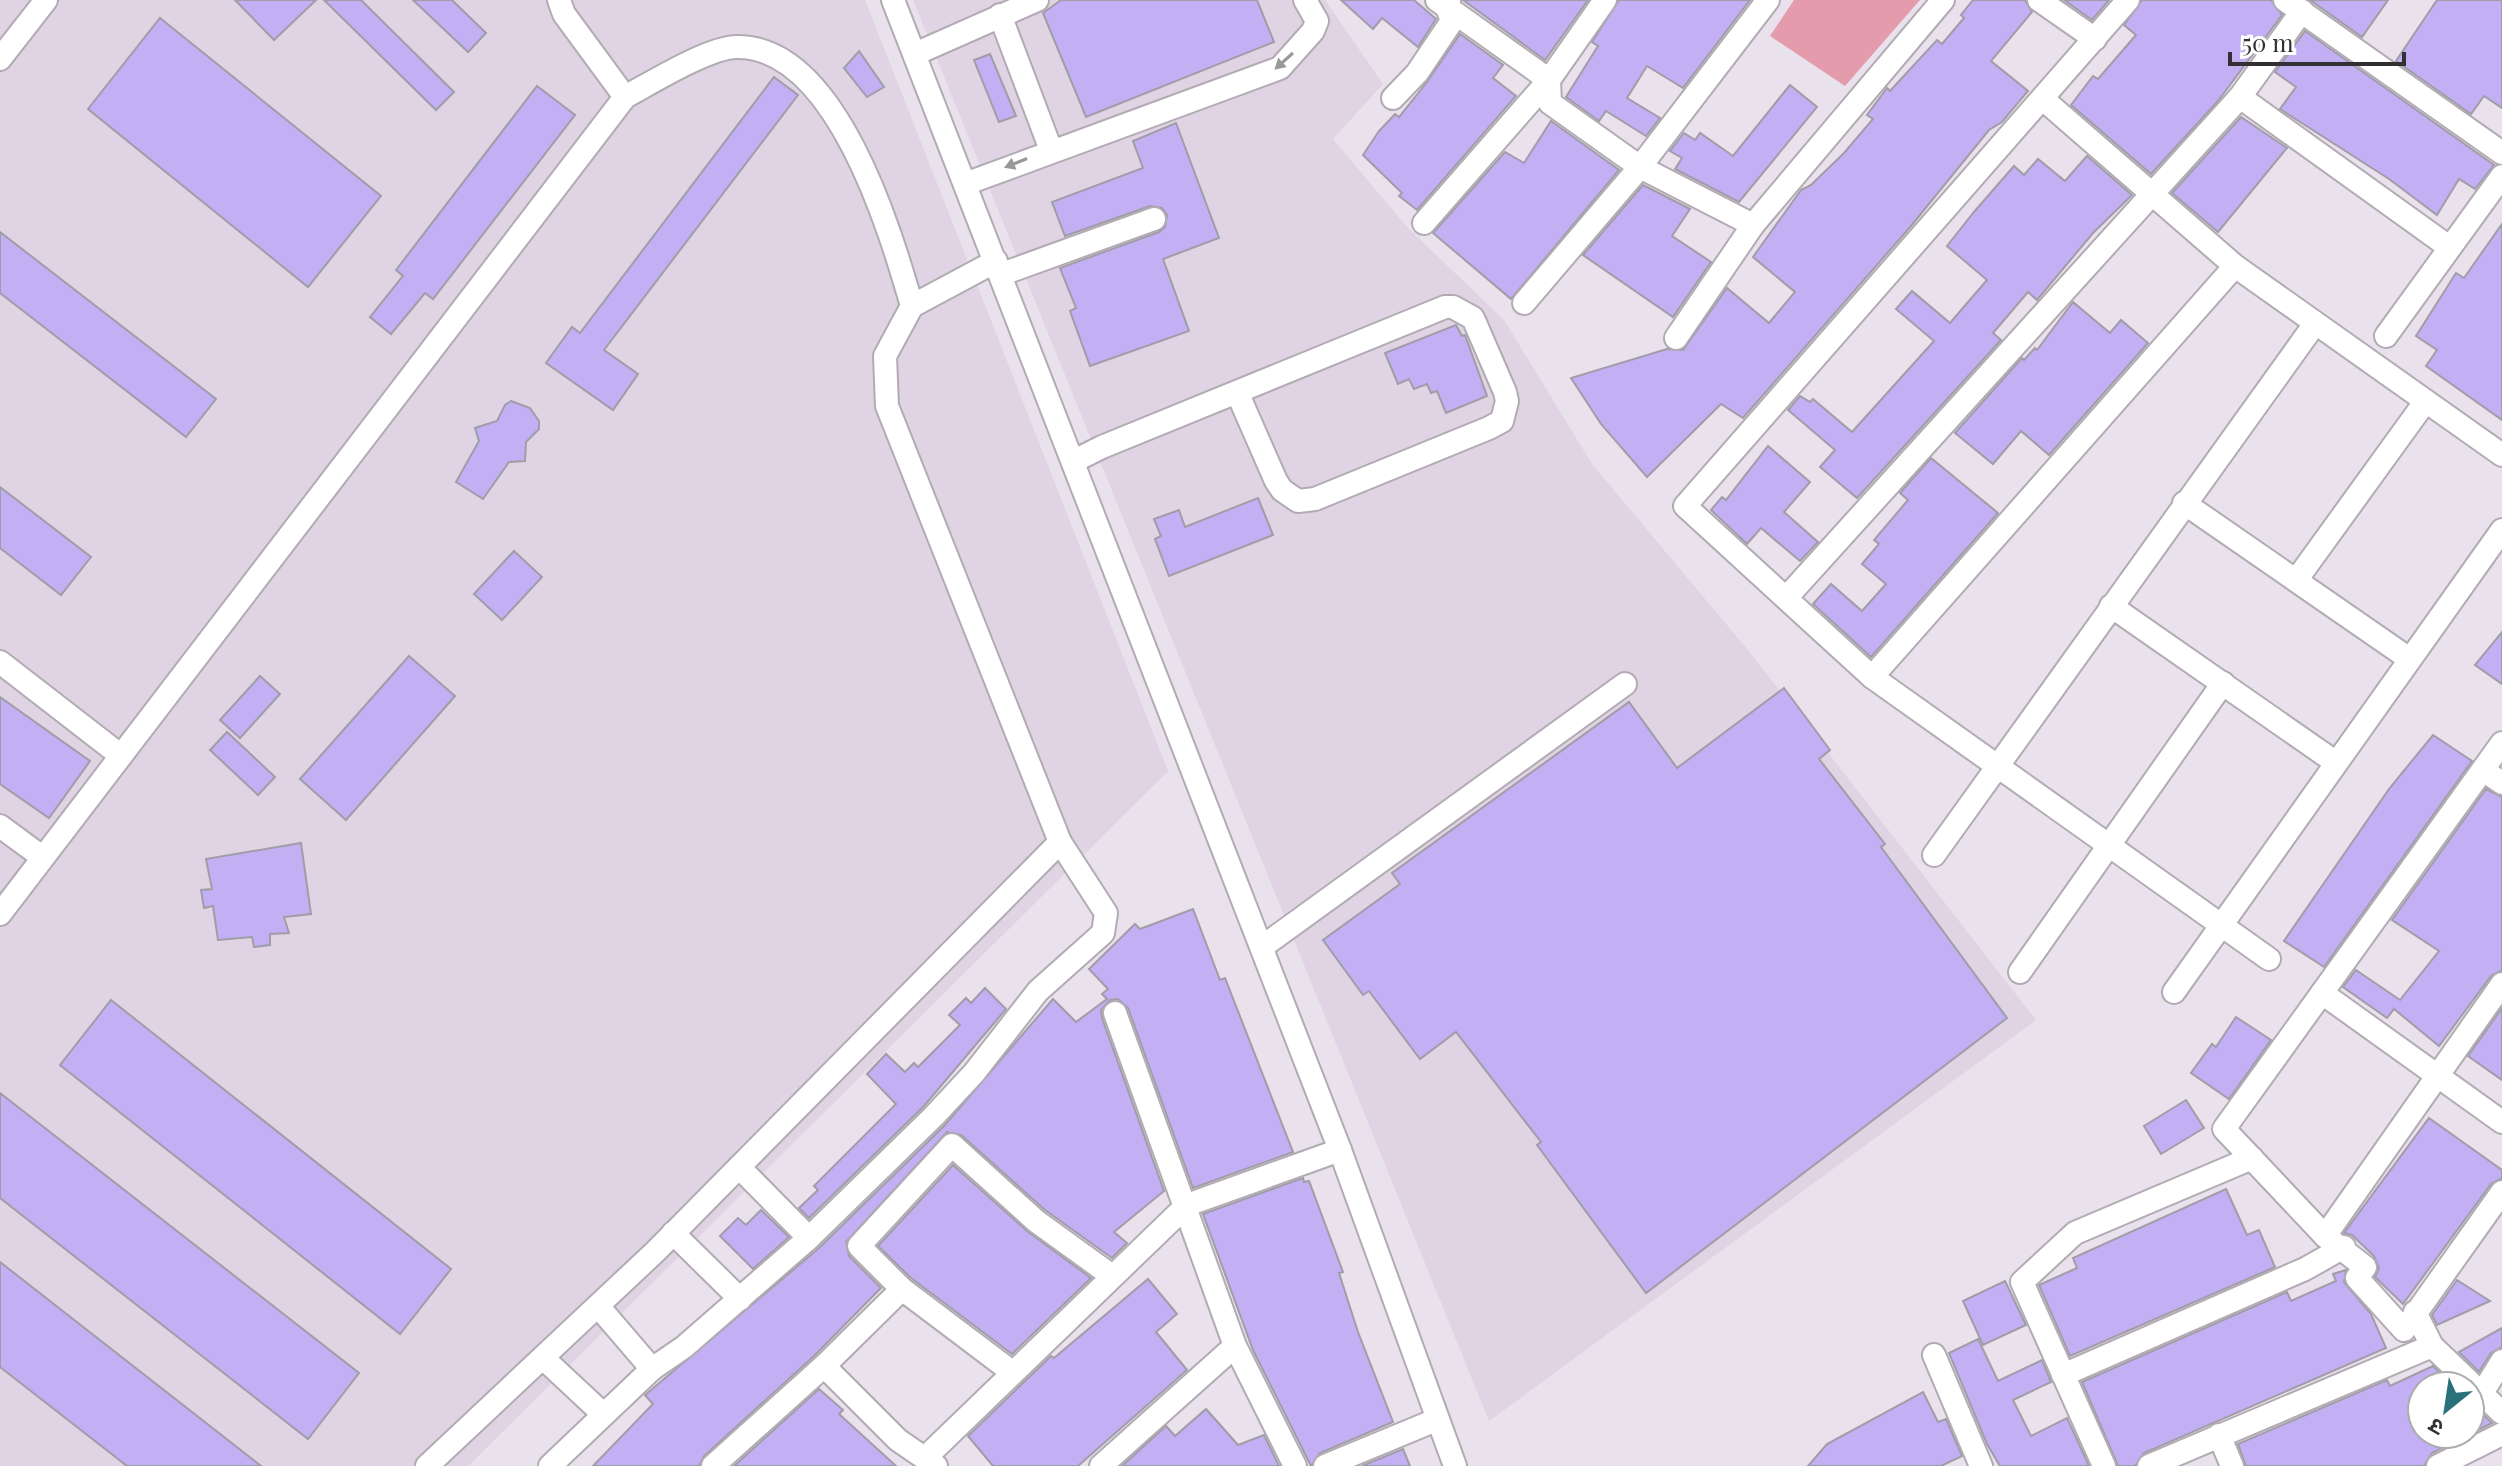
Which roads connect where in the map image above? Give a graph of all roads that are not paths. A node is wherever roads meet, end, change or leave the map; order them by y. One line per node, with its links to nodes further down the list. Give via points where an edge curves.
1 (46, 0): 16 (street)
2 (559, 0): 18 (street)
3 (893, 0): 15 (street)
4 (1037, 0): 13 (street)
5 (1305, 0): 22 (street, one-way to 22, via 1317,21 1280,68)
6 (1605, 0): 17 (street)
7 (1768, 0): 24 (street)
8 (1943, 0): 30 (street)
9 (2039, 0): 14 (street)
10 (2128, 0): 14 (street)
11 (1444, 2): 17 (street); 20 (street, via 1452,21)
12 (2293, 6): 19 (street); 23 (street)
13 (1000, 15): 15 (street); 22 (street)
14 (2095, 39): 21 (street)
15 (915, 54): 26 (street)
16 (0, 59)
17 (1549, 80): 24 (street, via 1550,103); 29 (street)
18 (625, 97): 35 (street, via 734,46 768,51 816,90 857,151 889,226); 54 (street)
19 (2240, 97): 27 (street); 31 (street)
20 (1393, 98)
21 (2044, 100): 27 (street); 46 (street, via 1685,506)
22 (1051, 150): 26 (street, one-way to 26)
23 (2502, 153)
24 (1640, 167): 30 (street); 34 (street)
25 (2502, 176): 31 (street)
26 (965, 184): 33 (street)
27 (2151, 193): 32 (street); 46 (street)
28 (1154, 219): 33 (street)
29 (1424, 223)
30 (1753, 225): 38 (street)
31 (2449, 247): 37 (street)
32 (2235, 266): 36 (street); 50 (street)
33 (999, 268): 35 (street); 42 (street)
34 (1524, 303)
35 (912, 306): 60 (street, via 885,356 887,406)
36 (2314, 325): 40 (street); 43 (street)
37 (2386, 336)
38 (1676, 338)
39 (1237, 392): 39 (street, via 1453,307 1473,318 1507,401 1502,421 1489,428 1315,499 1298,501 1276,481); 42 (street)
40 (2425, 402): 41 (street); 45 (street)
41 (2502, 455)
42 (1074, 461): 66 (street)
43 (2184, 503): 45 (street); 47 (street)
44 (2502, 530): 48 (street)
45 (2297, 579): 48 (street)
46 (1786, 598): 50 (street)
47 (2111, 606): 51 (street); 56 (street)
48 (2408, 658): 55 (street)
49 (0, 662): 54 (street)
50 (1872, 677): 56 (street)
51 (2223, 683): 55 (street); 61 (street)
52 (1625, 684): 66 (street)
53 (2502, 743): 57 (street)
54 (120, 755): 63 (street)
55 (2335, 762): 65 (street)
56 (1997, 768): 61 (street); 62 (street)
57 (2483, 770): 58 (street); 71 (street)
58 (2502, 783)
59 (0, 826): 63 (street)
60 (1060, 842): 77 (street); 81 (street, via 1106,913 1103,933 1038,991 964,1084)
61 (2109, 846): 65 (street); 68 (street)
62 (1934, 855)
63 (42, 857): 64 (street)
64 (0, 914)
65 (2219, 925): 67 (street); 70 (street)
66 (1262, 947): 75 (street)
67 (2269, 959)
68 (2020, 972)
69 (2502, 984): 73 (street)
70 (2174, 992)
71 (2322, 993): 73 (street); 76 (street, via 2224,1129)
72 (1115, 1013): 79 (street)
73 (2436, 1075): 74 (street); 82 (street)
74 (2502, 1122)
75 (1340, 1150): 79 (street); 102 (street)
76 (2252, 1158): 82 (street); 97 (street, via 2075,1233 2022,1282)
77 (739, 1167): 80 (street); 81 (street)
78 (2502, 1192): 87 (street)
79 (1187, 1205): 83 (street); 88 (street)
80 (673, 1233): 85 (street); 86 (street)
81 (809, 1238): 85 (street)
82 (2334, 1242): 87 (street, via 2365,1267 2357,1278 2404,1330); 97 (street, via 2305,1269)
83 (1112, 1276): 84 (street, via 1036,1221 952,1145 859,1246); 96 (street)
84 (902, 1289): 93 (street); 96 (street)
85 (740, 1299): 94 (street)
86 (598, 1306): 91 (street); 94 (street)
87 (2415, 1312): 89 (street)
88 (1235, 1346): 109 (street); 110 (street)
89 (2432, 1346): 95 (street); 104 (street)
90 (1934, 1355): 113 (street)
91 (543, 1358): 101 (street); 107 (street)
92 (2502, 1361): 98 (street)
93 (824, 1366): 105 (street, via 898,1440); 106 (street)
94 (652, 1369): 101 (street)
95 (2458, 1370)
96 (1012, 1372): 105 (street)
97 (2063, 1375): 114 (street)
98 (2486, 1387)
99 (2486, 1397): 100 (street)
100 (2502, 1413)
101 (603, 1414): 108 (street)
102 (1436, 1420): 111 (street); 112 (street)
103 (2502, 1434): 117 (street)
104 (2219, 1435): 115 (street); 116 (street)
105 (931, 1462)
106 (720, 1464)
107 (427, 1466)
108 (550, 1466)
109 (1101, 1466)
110 (1295, 1466)
111 (1325, 1466)
112 (1455, 1466)
113 (1981, 1466)
114 (2104, 1466)
115 (2149, 1466)
116 (2232, 1466)
117 (2438, 1466)

